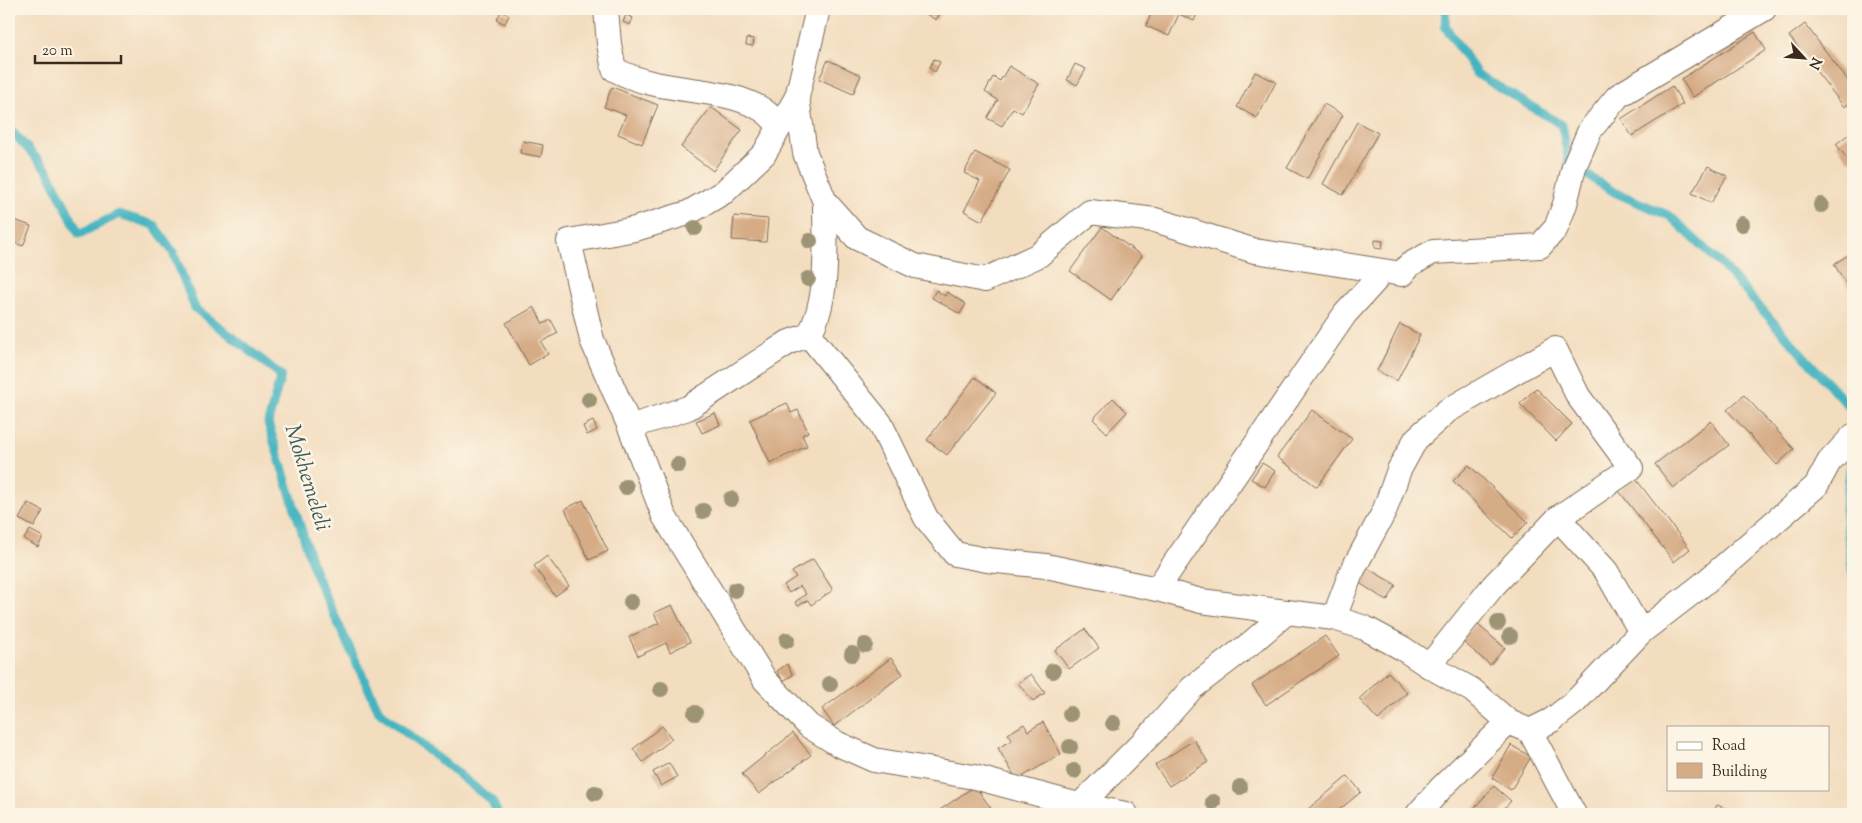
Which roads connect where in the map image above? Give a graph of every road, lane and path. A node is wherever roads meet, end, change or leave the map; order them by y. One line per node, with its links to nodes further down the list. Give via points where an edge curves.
1 (606, 9): 5 (street, via 614,69 660,87 738,99 764,111)
2 (818, 9): 4 (street)
3 (1764, 9): 7 (street, via 1618,96 1590,130 1574,167 1556,228 1540,246 1433,252 1408,265 1402,274)
4 (797, 97): 5 (street); 6 (street, via 805,153)
5 (780, 126): 9 (street, via 764,154 737,180 724,192 688,213 635,229 569,241 592,340)
6 (824, 202): 7 (street, via 857,238 914,266 985,280 1039,255 1090,212 1155,220 1255,252); 8 (street, via 824,264 817,320)
7 (1375, 271): 12 (street, via 1374,281 1345,314)
8 (809, 335): 9 (street, via 789,342 688,408); 12 (street, via 880,423 926,518 955,554 1046,566)
9 (630, 427): 18 (street, via 664,516 765,680 809,726 838,744 874,760 974,777)
10 (1853, 436): 15 (street, via 1829,462 1816,486 1702,585)
11 (1558, 518): 14 (street, via 1631,468 1578,396 1555,349 1447,411 1416,439 1399,470 1384,512 1350,573); 15 (street, via 1606,570); 16 (street, via 1493,586)
12 (1157, 589): 13 (street, via 1201,601)
13 (1287, 612): 14 (street); 18 (street, via 1192,688)
14 (1334, 618): 16 (street, via 1365,628)
15 (1642, 632): 17 (street, via 1575,702 1552,720)
16 (1429, 666): 17 (street, via 1472,690)
17 (1519, 726): 20 (street, via 1442,787); 21 (street)
18 (1075, 810): 19 (street)
19 (1126, 814)
20 (1418, 814)
21 (1574, 814)

